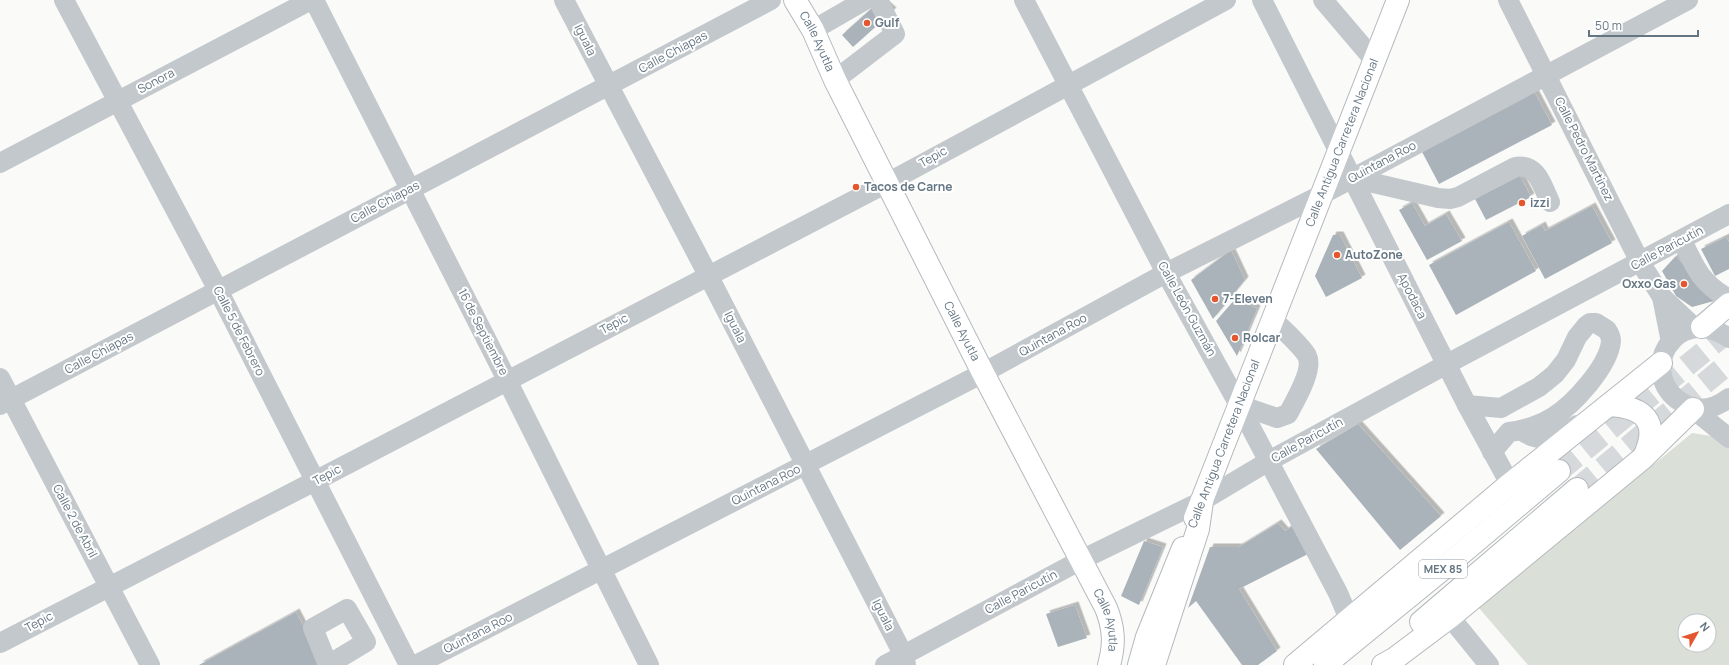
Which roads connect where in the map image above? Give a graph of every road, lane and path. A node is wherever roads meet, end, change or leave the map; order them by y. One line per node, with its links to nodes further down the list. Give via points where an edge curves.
1 (64, 0): 21 (street, Calle 5 de Febrero)
2 (313, 0): 21 (street, Sonora); 26 (street, 16 de Septiembre)
3 (564, 0): 20 (street, Iguala)
4 (771, 0): 20 (street, Calle Chiapas)
5 (795, 0): 15 (main road, Calle Ayutla)
6 (865, 0): 15 (street)
7 (878, 0): 18 (street, via 895,34)
8 (1024, 0): 19 (street, Calle León Guzmán)
9 (1226, 0): 19 (street, Tepic)
10 (1262, 0): 22 (street, Apodaca)
11 (1323, 0): 16 (street)
12 (1398, 0): 16 (main road, Calle Antigua Carretera Nacional)
13 (1508, 0): 17 (street, Calle Pedro Martínez)
14 (1688, 0): 17 (street, Quintana Roo)
15 (813, 30): 18 (main road, Calle Ayutla)
16 (1374, 60): 22 (main road, Calle Antigua Carretera Nacional)
17 (1546, 74): 24 (street, Quintana Roo); 31 (street, Calle Pedro Martínez)
18 (835, 80): 25 (main road, Calle Ayutla)
19 (1068, 84): 25 (street, Tepic); 32 (street, Calle León Guzmán)
20 (608, 86): 26 (street, Calle Chiapas); 33 (street, Iguala)
21 (118, 102): 23 (street, Sonora); 34 (street, Calle 5 de Febrero)
22 (1339, 151): 24 (street, Apodaca); 27 (main road, Calle Antigua Carretera Nacional)
23 (0, 164)
24 (1352, 178): 27 (street, Quintana Roo); 28 (street, via 1450,199 1465,194 1515,167 1523,166 1536,174); 43 (street, Apodaca)
25 (887, 183): 33 (street, Tepic); 44 (main road, Calle Ayutla)
26 (411, 188): 34 (street, Calle Chiapas); 46 (street, 16 de Septiembre)
27 (1321, 195): 32 (street, Quintana Roo); 38 (main road, Calle Antigua Carretera Nacional)
28 (1550, 202)
29 (1729, 214): 30 (street, Calle Paricutín)
30 (1682, 240): 31 (street, Calle Paricutín); 36 (street, via 1693,265 1704,281)
31 (1640, 262): 35 (street, Calle Pedro Martínez); 43 (street, Calle Paricutín)
32 (1166, 272): 44 (street, Quintana Roo); 49 (street, Calle León Guzmán)
33 (708, 275): 46 (street, Tepic); 59 (street, Iguala)
34 (218, 290): 48 (street, Calle Chiapas); 61 (street, Calle 5 de Febrero)
35 (1662, 297): 39 (street, Calle Pedro Martínez); 41 (street, Calle Pedro Martínez)
36 (1729, 299)
37 (1729, 304): 39 (main road)
38 (1273, 319): 49 (main road, Calle Antigua Carretera Nacional); 49 (street, via 1307,355 1310,364 1300,392 1288,414 1277,418)
39 (1698, 327): 40 (street, via 1717,330); 41 (street, via 1681,332)
40 (1729, 338)
41 (1671, 342): 42 (street, via 1664,351)
42 (1661, 363): 52 (street, via 1661,374 1671,395); 53 (main road)
43 (1447, 364): 50 (street, Apodaca); 58 (street, Calle Paricutín)
44 (983, 373): 59 (street, Quintana Roo); 65 (main road, Calle Ayutla)
45 (0, 378): 48 (street, Calle 2 de Abril)
46 (507, 380): 61 (street, Tepic); 66 (street, 16 de Septiembre)
47 (1729, 398): 52 (street, via 1709,408)
48 (6, 402): 67 (street, Calle 2 de Abril)
49 (1239, 405): 58 (street, Calle León Guzmán); 64 (main road, Calle Antigua Carretera Nacional)
50 (1467, 405): 51 (street); 56 (street, Apodaca)
51 (1501, 408): 54 (street); 54 (street, via 1555,374 1586,326 1596,323 1607,330 1611,342 1606,356 1574,401 1551,418)
52 (1693, 409): 55 (street); 57 (main road)
53 (1601, 411): 54 (street, via 1545,438 1534,438); 57 (main road, via 1628,407 1636,410 1647,420 1651,438); 62 (main road)
54 (1515, 431): 56 (street)
55 (1729, 438)
56 (1492, 452): 62 (street, Apodaca)
57 (1643, 458): 70 (main road)
58 (1269, 461): 64 (street, Calle Paricutín); 71 (street, Calle León Guzmán, via 1338,593)
59 (805, 465): 66 (street, Quintana Roo); 73 (street, Iguala)
60 (1559, 471): 85 (main road, MEX 85)
61 (315, 481): 67 (street, Tepic); 68 (street, Calle 5 de Febrero)
62 (1510, 484): 71 (main road)
63 (1577, 489): 86 (main road, MEX 85)
64 (1202, 502): 65 (street, Calle Paricutín); 81 (main road, Calle Antigua Carretera Nacional, via 1147,637); 82 (main road, via 1198,529)
65 (1081, 560): 73 (street, Calle Paricutín); 80 (main road, Calle Ayutla, via 1112,622 1114,641)
66 (601, 570): 77 (street, Quintana Roo); 78 (street, 16 de Septiembre)
67 (109, 586): 72 (street, Tepic); 74 (street, Calle 2 de Abril)
68 (373, 594): 69 (street); 76 (street, Calle 5 de Febrero)
69 (347, 609): 75 (street, via 313,628); 75 (street, via 366,642)
70 (1450, 617): 87 (main road); 88 (street)
71 (1344, 622): 83 (main road); 84 (main road)
72 (0, 643)
73 (905, 660): 79 (street, Calle Paricutín)
74 (150, 665)
75 (328, 665)
76 (409, 665)
77 (416, 665)
78 (649, 665)
79 (885, 665)
80 (1109, 665)
81 (1139, 665)
82 (1154, 665)
83 (1295, 665)
84 (1318, 665)
85 (1325, 665)
86 (1372, 665)
87 (1383, 665)
88 (1489, 665)

